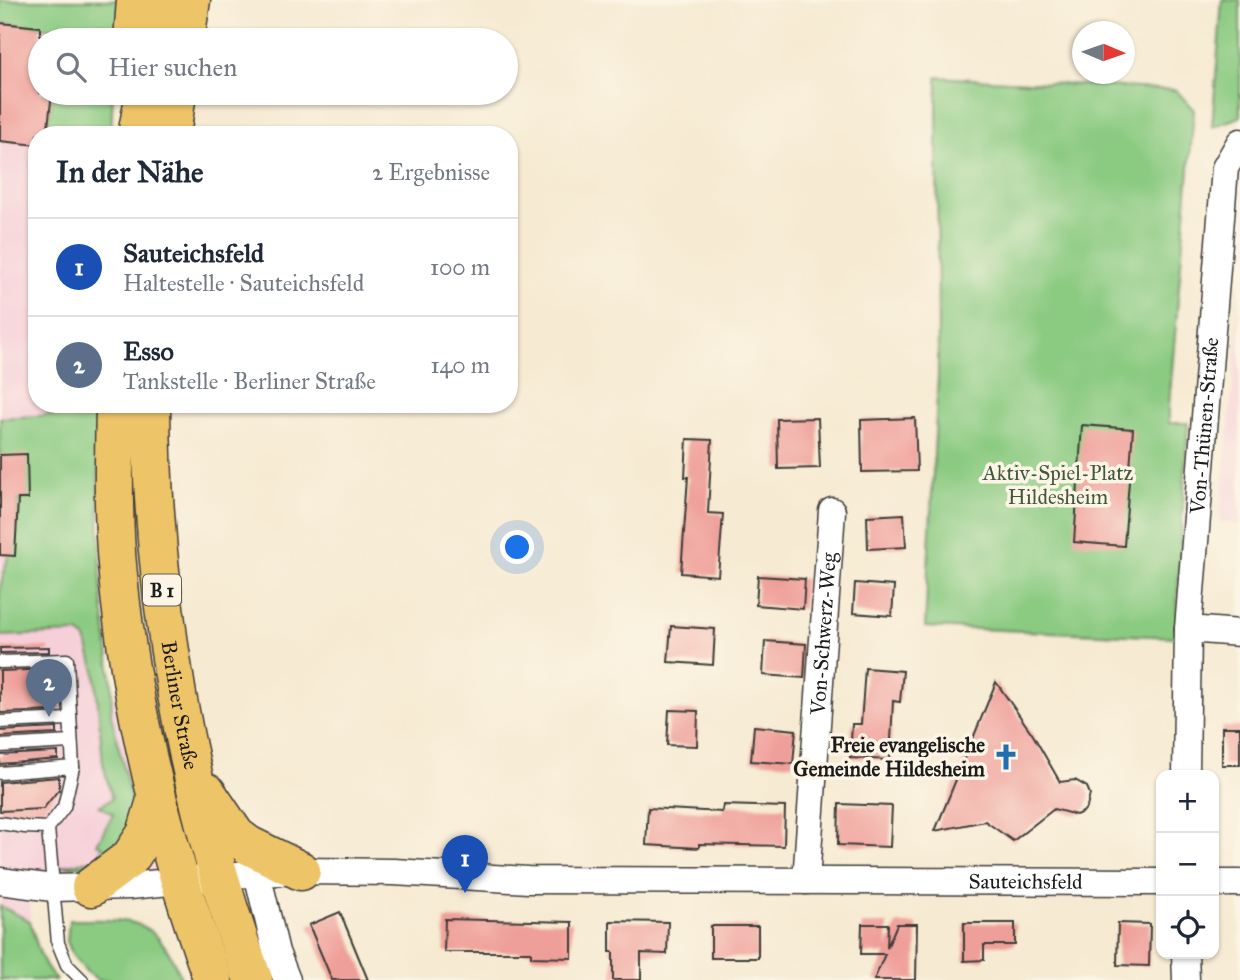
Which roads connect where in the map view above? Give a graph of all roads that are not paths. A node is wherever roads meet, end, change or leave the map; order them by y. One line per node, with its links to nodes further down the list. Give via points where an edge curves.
1 (136, 0): 4 (main road)
2 (165, 0): 5 (main road)
3 (191, 0): 6 (main road)
4 (134, 28)
5 (159, 28)
6 (187, 28)
7 (129, 105): 10 (main road)
8 (143, 105): 11 (main road)
9 (175, 105): 12 (main road)
10 (128, 126)
11 (139, 126)
12 (172, 126)
13 (1240, 142): 17 (street, Von-Thünen-Straße, via 1225,168)
14 (115, 413): 28 (main road, Berliner Straße / B 1, via 118,573 134,696)
15 (151, 413): 27 (main road, Berliner Straße / B 1, via 162,590)
16 (832, 511): 36 (street, Von-Schwerz-Weg)
17 (1188, 629): 18 (street); 25 (street, Von-Thünen-Straße)
18 (1240, 633)
19 (0, 663): 20 (lane, via 67,660)
20 (69, 719): 21 (lane); 22 (lane)
21 (0, 722)
22 (71, 742): 23 (lane); 24 (lane)
23 (0, 746)
24 (73, 767): 26 (lane); 30 (lane, via 64,807)
25 (1186, 770)
26 (0, 773)
27 (194, 774): 31 (main road, via 236,836); 33 (main road, Berliner Straße / B 1)
28 (157, 797): 35 (main road, Berliner Straße / B 1); 40 (main road, via 146,834 130,858)
29 (0, 823): 30 (lane)
30 (48, 828): 41 (lane)
31 (301, 872): 32 (street, Sauteichsfeld); 36 (street, Sauteichsfeld, via 528,880)
32 (257, 873): 33 (street, Sauteichsfeld); 46 (street)
33 (220, 877): 35 (street); 45 (main road, B 1)
34 (0, 881): 41 (street)
35 (179, 881): 40 (street); 44 (main road, B 1)
36 (806, 881): 37 (street, Sauteichsfeld)
37 (1156, 882)
38 (1219, 883): 39 (street)
39 (1240, 883)
40 (91, 887): 41 (street)
41 (53, 888): 43 (lane, via 58,943 67,965)
42 (1185, 959): 47 (street)
43 (82, 980)
44 (213, 980)
45 (253, 980)
46 (287, 980)
47 (1186, 980)

